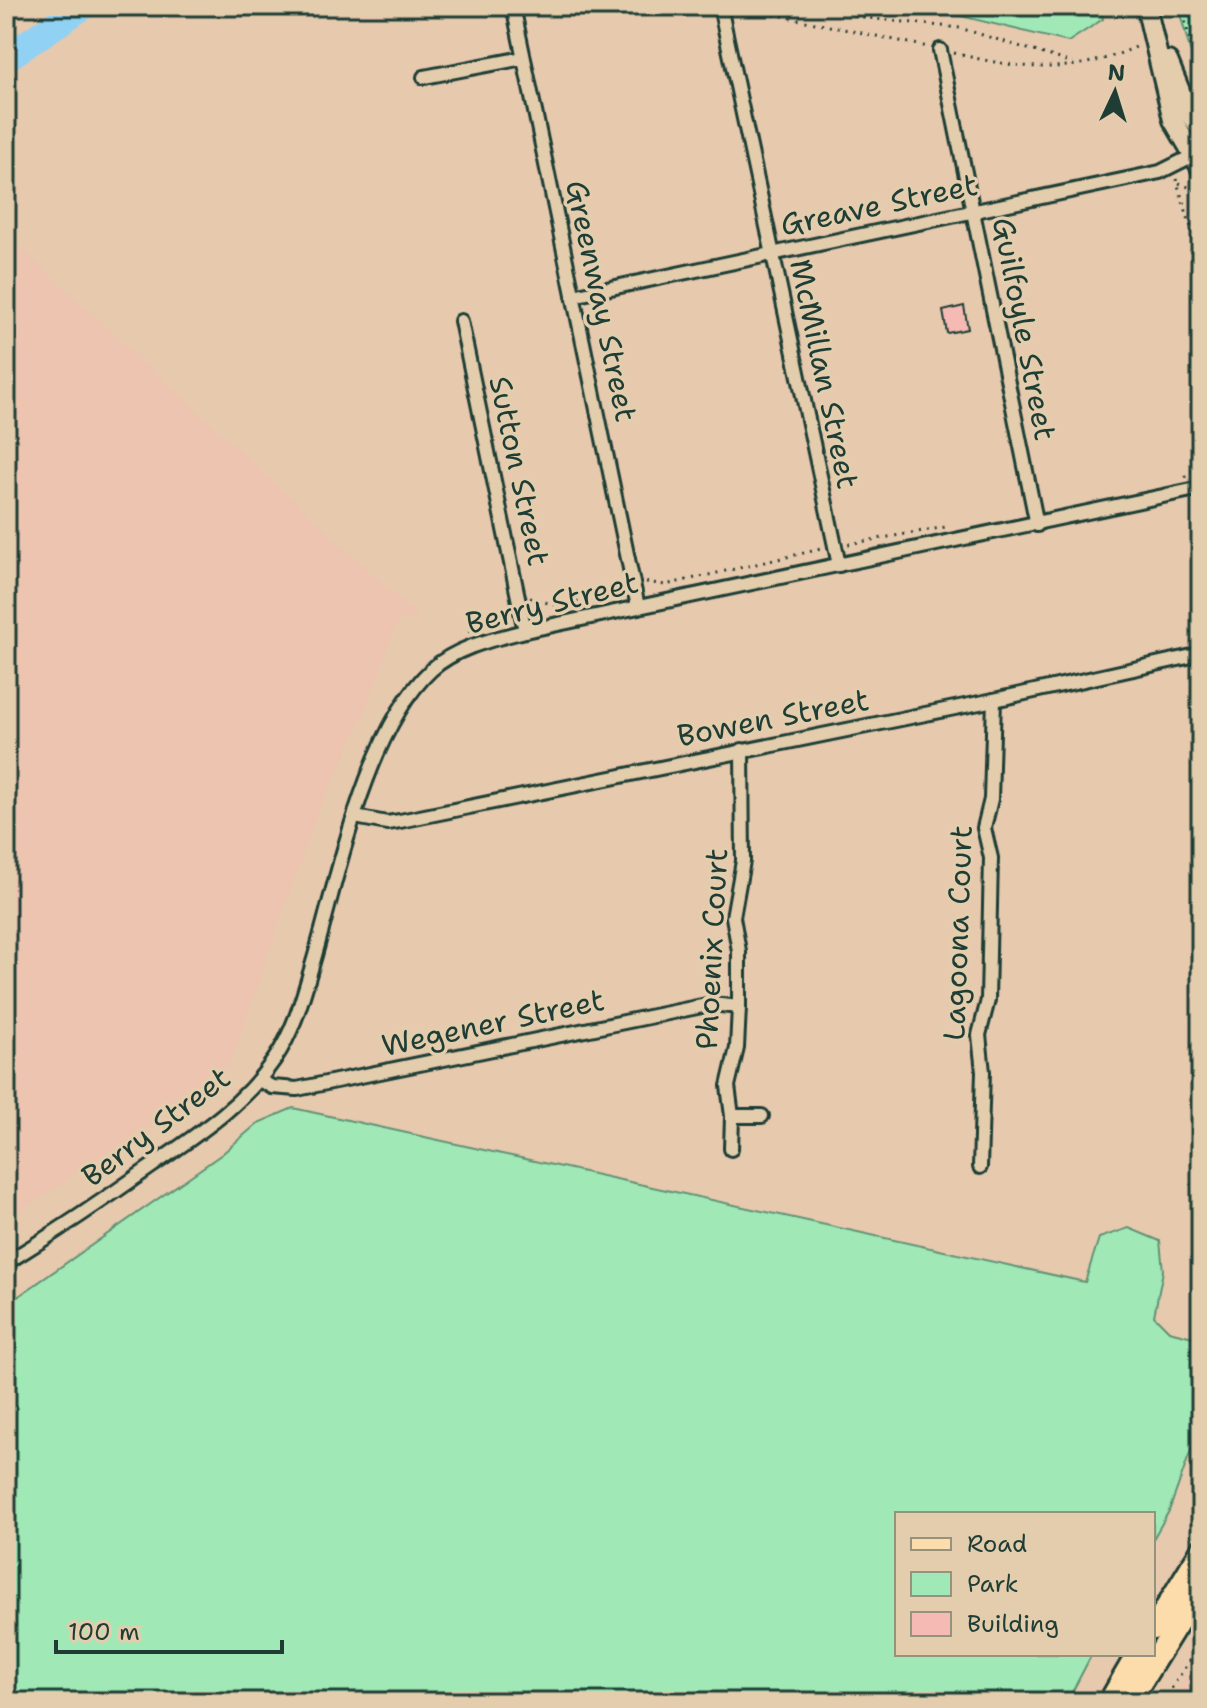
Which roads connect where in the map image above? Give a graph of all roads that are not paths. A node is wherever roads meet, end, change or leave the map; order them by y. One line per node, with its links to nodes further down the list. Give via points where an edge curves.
1 (513, 6): 6 (street, Greenway Street)
2 (720, 6): 11 (street, McMillan Street)
3 (1146, 6): 4 (main road)
4 (1156, 38): 8 (main road, via 1184,104); 9 (main road, via 1173,120)
5 (940, 50): 10 (street, Guilfoyle Street)
6 (523, 58): 7 (street); 12 (street, Greenway Street)
7 (424, 77)
8 (1201, 129)
9 (1196, 162): 10 (street, Greave Street)
10 (974, 211): 11 (street, Greave Street); 15 (street, Guilfoyle Street)
11 (771, 255): 12 (street, Greave Street); 16 (street, McMillan Street)
12 (573, 296): 17 (street, Greenway Street)
13 (461, 321): 18 (street, Sutton Street)
14 (1201, 488): 15 (street, Berry Street)
15 (1037, 525): 16 (street, Berry Street)
16 (839, 565): 17 (street, Berry Street)
17 (638, 607): 18 (street, Berry Street)
18 (525, 631): 22 (street, Berry Street, via 473,646 433,668 388,733)
19 (1201, 654): 20 (street, Bowen Street)
20 (994, 700): 21 (street, Bowen Street); 28 (street, Lagoona Court, via 991,799 984,828 991,873 988,1000 979,1035)
21 (742, 750): 22 (street, Bowen Street, via 400,821); 23 (street, Phoenix Court, via 743,861 733,917)
22 (355, 817): 24 (street, Berry Street, via 299,1009)
23 (739, 1007): 24 (street, Wegener Street, via 712,1004 297,1089); 25 (street, Phoenix Court, via 728,1086)
24 (259, 1080): 29 (street, Berry Street, via 226,1115)
25 (732, 1116): 26 (street); 27 (street, Phoenix Court)
26 (762, 1116)
27 (731, 1149)
28 (980, 1167)
29 (6, 1263)
30 (1201, 1550): 32 (main road)
31 (1201, 1586): 33 (main road)
32 (1155, 1626)
33 (1155, 1653)
34 (1136, 1656): 36 (main road)
35 (1153, 1656): 36 (main road)
36 (1123, 1700)

